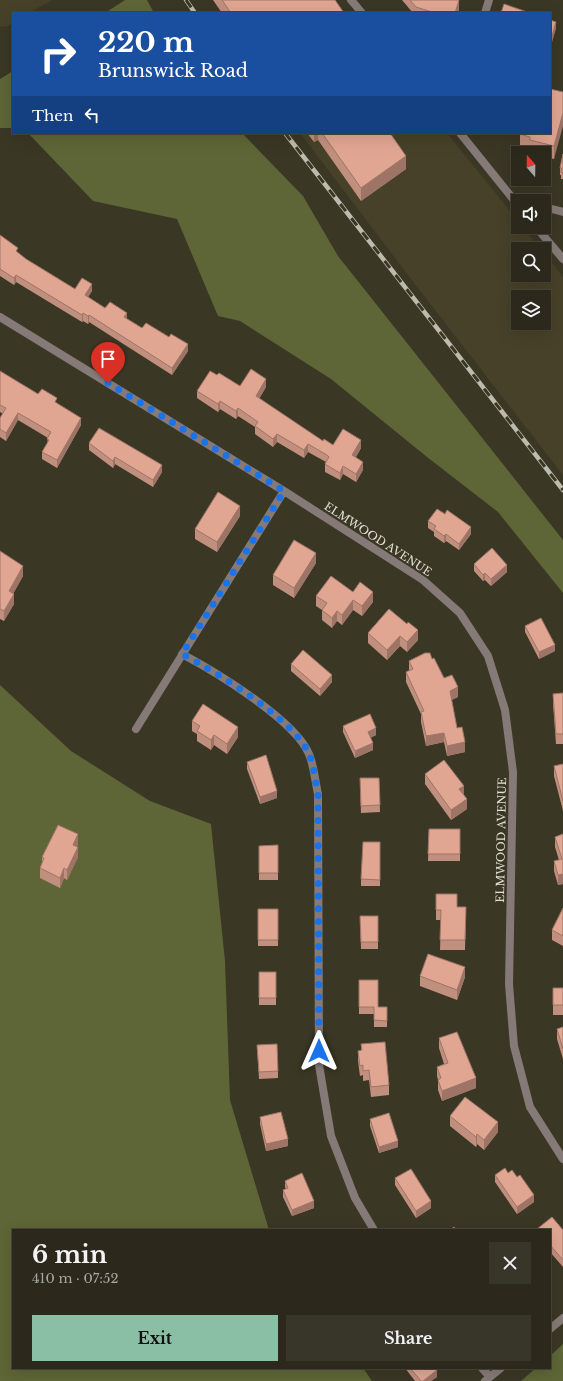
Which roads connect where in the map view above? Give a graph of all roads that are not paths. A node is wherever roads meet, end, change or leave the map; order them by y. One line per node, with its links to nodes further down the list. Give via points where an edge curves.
1 (351, 0): 3 (street)
2 (489, 0): 4 (street)
3 (361, 12)
4 (485, 12)
5 (461, 134): 6 (street)
6 (511, 196)
7 (551, 209): 8 (street)
8 (563, 212)
9 (542, 234): 10 (street)
10 (563, 259)
11 (0, 317): 12 (street, ELMWOOD AVENUE)
12 (284, 491): 13 (street); 15 (street, ELMWOOD AVENUE, via 423,580 460,613 488,656 505,710 513,772 509,984 514,1046 530,1107)
13 (182, 654): 14 (street); 16 (street, via 242,691 288,726 309,754 318,794 319,1065 331,1136 355,1198)
14 (136, 729)
15 (563, 1159)
16 (373, 1229)
17 (563, 1318): 18 (street)
18 (551, 1328)
19 (482, 1369): 21 (street)
20 (500, 1369): 21 (street)
21 (487, 1379)

